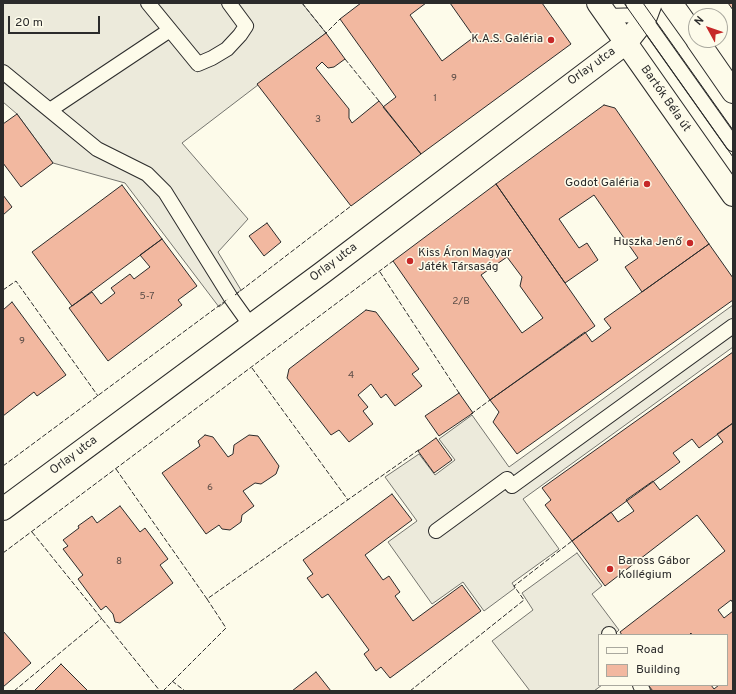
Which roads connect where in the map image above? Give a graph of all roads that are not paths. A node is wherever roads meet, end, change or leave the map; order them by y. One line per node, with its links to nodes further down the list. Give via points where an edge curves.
1 (148, 3): 7 (lane)
2 (229, 3): 7 (lane, via 246,26 227,49 212,58 198,64)
3 (671, 3): 6 (street)
4 (605, 7): 5 (lane); 8 (street, Bartók Béla út)
5 (642, 9): 8 (street, Orlay utca); 13 (lane)
6 (688, 27)
7 (170, 30): 12 (lane)
8 (626, 43): 14 (street, Bartók Béla út); 15 (street, Orlay utca)
9 (703, 48): 11 (street)
10 (3, 72): 12 (lane)
11 (733, 92)
12 (50, 110): 15 (lane, via 97,149 147,174 165,192)
13 (733, 144)
14 (733, 194)
15 (251, 326): 17 (street, Orlay utca)
16 (733, 326): 18 (lane, via 512,486 507,479)
17 (3, 510)
18 (436, 531)

